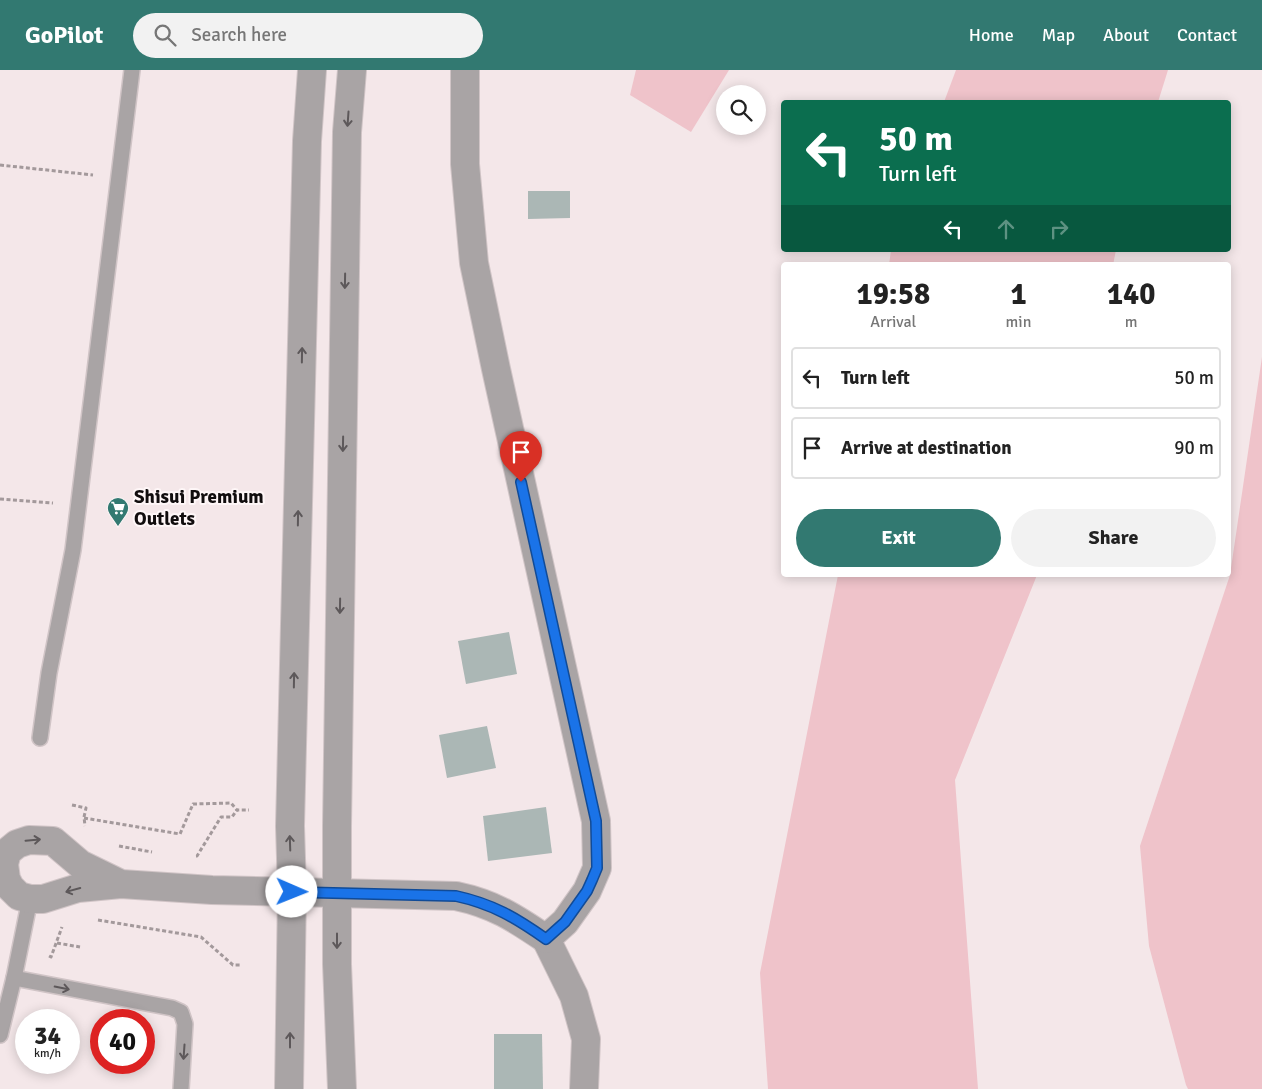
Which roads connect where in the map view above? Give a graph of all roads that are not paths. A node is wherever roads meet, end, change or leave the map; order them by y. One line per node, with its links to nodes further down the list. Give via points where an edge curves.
1 (132, 70): 5 (lane, via 73,550)
2 (312, 70): 8 (street, one-way to 2, via 290,826 307,141)
3 (352, 70): 9 (street, one-way to 9, via 347,132)
4 (465, 70): 11 (street, via 465,164 474,263 596,821 597,868 587,891 565,922)
5 (40, 738)
6 (2, 870): 7 (street, one-way to 7, via 7,852 17,844 29,840 53,841 80,864); 10 (street, via 10,887 19,896)
7 (121, 884): 8 (street); 10 (street, one-way to 10, via 78,888)
8 (292, 892): 9 (street); 15 (street, one-way to 8)
9 (337, 892): 11 (street, via 456,896 480,901 513,917); 16 (street, one-way to 16)
10 (30, 900): 12 (lane)
11 (546, 939): 17 (street, via 574,996 586,1038)
12 (14, 978): 13 (lane); 14 (lane, one-way to 14, via 182,1012 185,1024)
13 (0, 1035)
14 (181, 1089)
15 (289, 1089)
16 (342, 1089)
17 (584, 1089)

